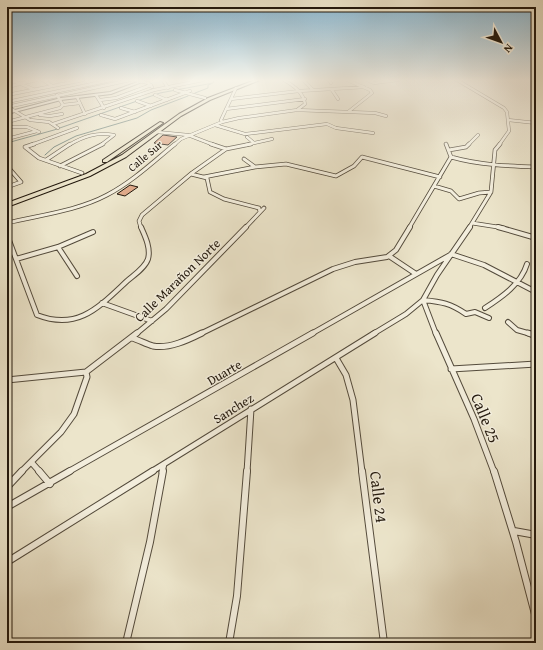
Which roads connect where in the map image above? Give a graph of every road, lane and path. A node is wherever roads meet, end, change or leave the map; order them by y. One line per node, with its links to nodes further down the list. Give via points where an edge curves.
1 (51, 110): 16 (street)
2 (83, 110): 18 (street)
3 (97, 110): 18 (street)
4 (129, 110): 13 (street)
5 (139, 110): 13 (street)
6 (182, 110): 41 (main road)
7 (188, 110): 30 (main road)
8 (225, 110): 23 (street)
9 (295, 110): 23 (street, Calle Sur)
10 (306, 110): 14 (street, Calle Sur)
11 (506, 110): 22 (street)
12 (15, 111): 15 (street); 21 (street)
13 (135, 112): 19 (street, via 115,119)
14 (348, 112): 20 (street, Calle Sur)
15 (7, 113)
16 (36, 114): 17 (street); 21 (street)
17 (62, 114)
18 (85, 114): 26 (street)
19 (101, 115)
20 (386, 116)
21 (24, 117): 24 (street); 26 (street)
22 (508, 120): 25 (street); 48 (street, via 509,131 495,150)
23 (222, 122): 27 (street, Calle Sur)
24 (7, 123): 35 (street, via 12,127 27,127 38,132)
25 (536, 123)
26 (53, 124): 28 (street)
27 (215, 125): 31 (street, via 243,134 327,124 336,128); 32 (street, Calle Sur)
28 (58, 128)
29 (77, 128): 45 (street, via 24,147)
30 (157, 132): 32 (street); 42 (main road)
31 (373, 133)
32 (188, 135): 39 (street); 64 (street, Calle Sur, via 125,185 106,196 80,206)
33 (478, 135): 40 (street, via 466,147)
34 (247, 137): 37 (street)
35 (7, 139)
36 (272, 139): 37 (street)
37 (254, 143): 39 (street)
38 (446, 144): 40 (street)
39 (226, 149): 54 (street)
40 (449, 150): 43 (street)
41 (116, 155): 42 (main road); 52 (main road)
42 (124, 156): 61 (main road, via 88,175)
43 (451, 157): 48 (street); 56 (street)
44 (244, 159): 49 (street)
45 (46, 160): 47 (street); 47 (street, via 73,142 100,133 114,136)
46 (7, 166): 51 (street)
47 (60, 166): 52 (street)
48 (493, 166): 50 (street); 59 (street)
49 (255, 167): 55 (street); 56 (street, via 286,164 336,176 354,166 362,157)
50 (536, 167)
51 (13, 173): 53 (street); 58 (street, via 21,182)
52 (82, 173): 60 (main road)
53 (7, 174)
54 (190, 174): 55 (street); 79 (street, via 142,215 139,221 149,250 147,263)
55 (202, 177): 63 (street, via 207,178 210,192 224,199 259,208)
56 (440, 177): 57 (street)
57 (434, 186): 59 (street, via 451,191 458,199); 71 (street, via 396,250)
58 (7, 187)
59 (491, 192): 65 (street, Sanchez)
60 (7, 201)
61 (7, 205)
62 (264, 208): 63 (street, Calle Marañon Norte)
63 (260, 212): 82 (street, Calle Marañon Norte, via 166,310)
64 (7, 223)
65 (472, 223): 68 (street); 70 (street, Sanchez)
66 (93, 232): 69 (street)
67 (7, 234): 72 (street)
68 (536, 238)
69 (58, 247): 72 (street); 75 (street)
70 (451, 254): 74 (street, Duarte); 76 (street, via 469,258); 78 (street, Sanchez)
71 (389, 256): 74 (street); 85 (street, via 333,269 191,338 169,346 154,346)
72 (16, 259): 79 (street, via 37,315 46,320 63,321 83,317)
73 (527, 264): 76 (street, via 526,271)
74 (416, 274): 94 (street, Duarte)
75 (77, 276)
76 (516, 281): 77 (street); 80 (street)
77 (536, 292)
78 (423, 300): 81 (street, via 444,302 466,314 475,312); 86 (street, Sanchez, via 406,314); 88 (street, Calle 25)
79 (102, 303): 82 (street)
80 (485, 308)
81 (489, 318)
82 (152, 320): 85 (street, Calle Marañon Norte)
83 (508, 322): 84 (street, via 517,330)
84 (536, 336)
85 (132, 338): 89 (street, Calle Marañon Norte)
86 (336, 358): 91 (street, Sanchez); 103 (street, Calle 24, via 346,375 353,400)
87 (536, 364): 88 (street)
88 (451, 369): 97 (street, Calle 25, via 474,419)
89 (86, 372): 90 (street); 92 (street, via 87,377 74,414)
90 (7, 380)
91 (251, 409): 93 (street, Sanchez); 102 (street, via 237,596)
92 (32, 463): 94 (street); 95 (street)
93 (164, 464): 99 (street, Sanchez); 101 (street, via 150,542)
94 (50, 484): 96 (street, Duarte)
95 (7, 487)
96 (7, 507)
97 (514, 531): 98 (street); 100 (street, Calle 25)
98 (536, 535)
99 (7, 562)
100 (536, 618)
101 (126, 643)
102 (229, 643)
103 (384, 643)

